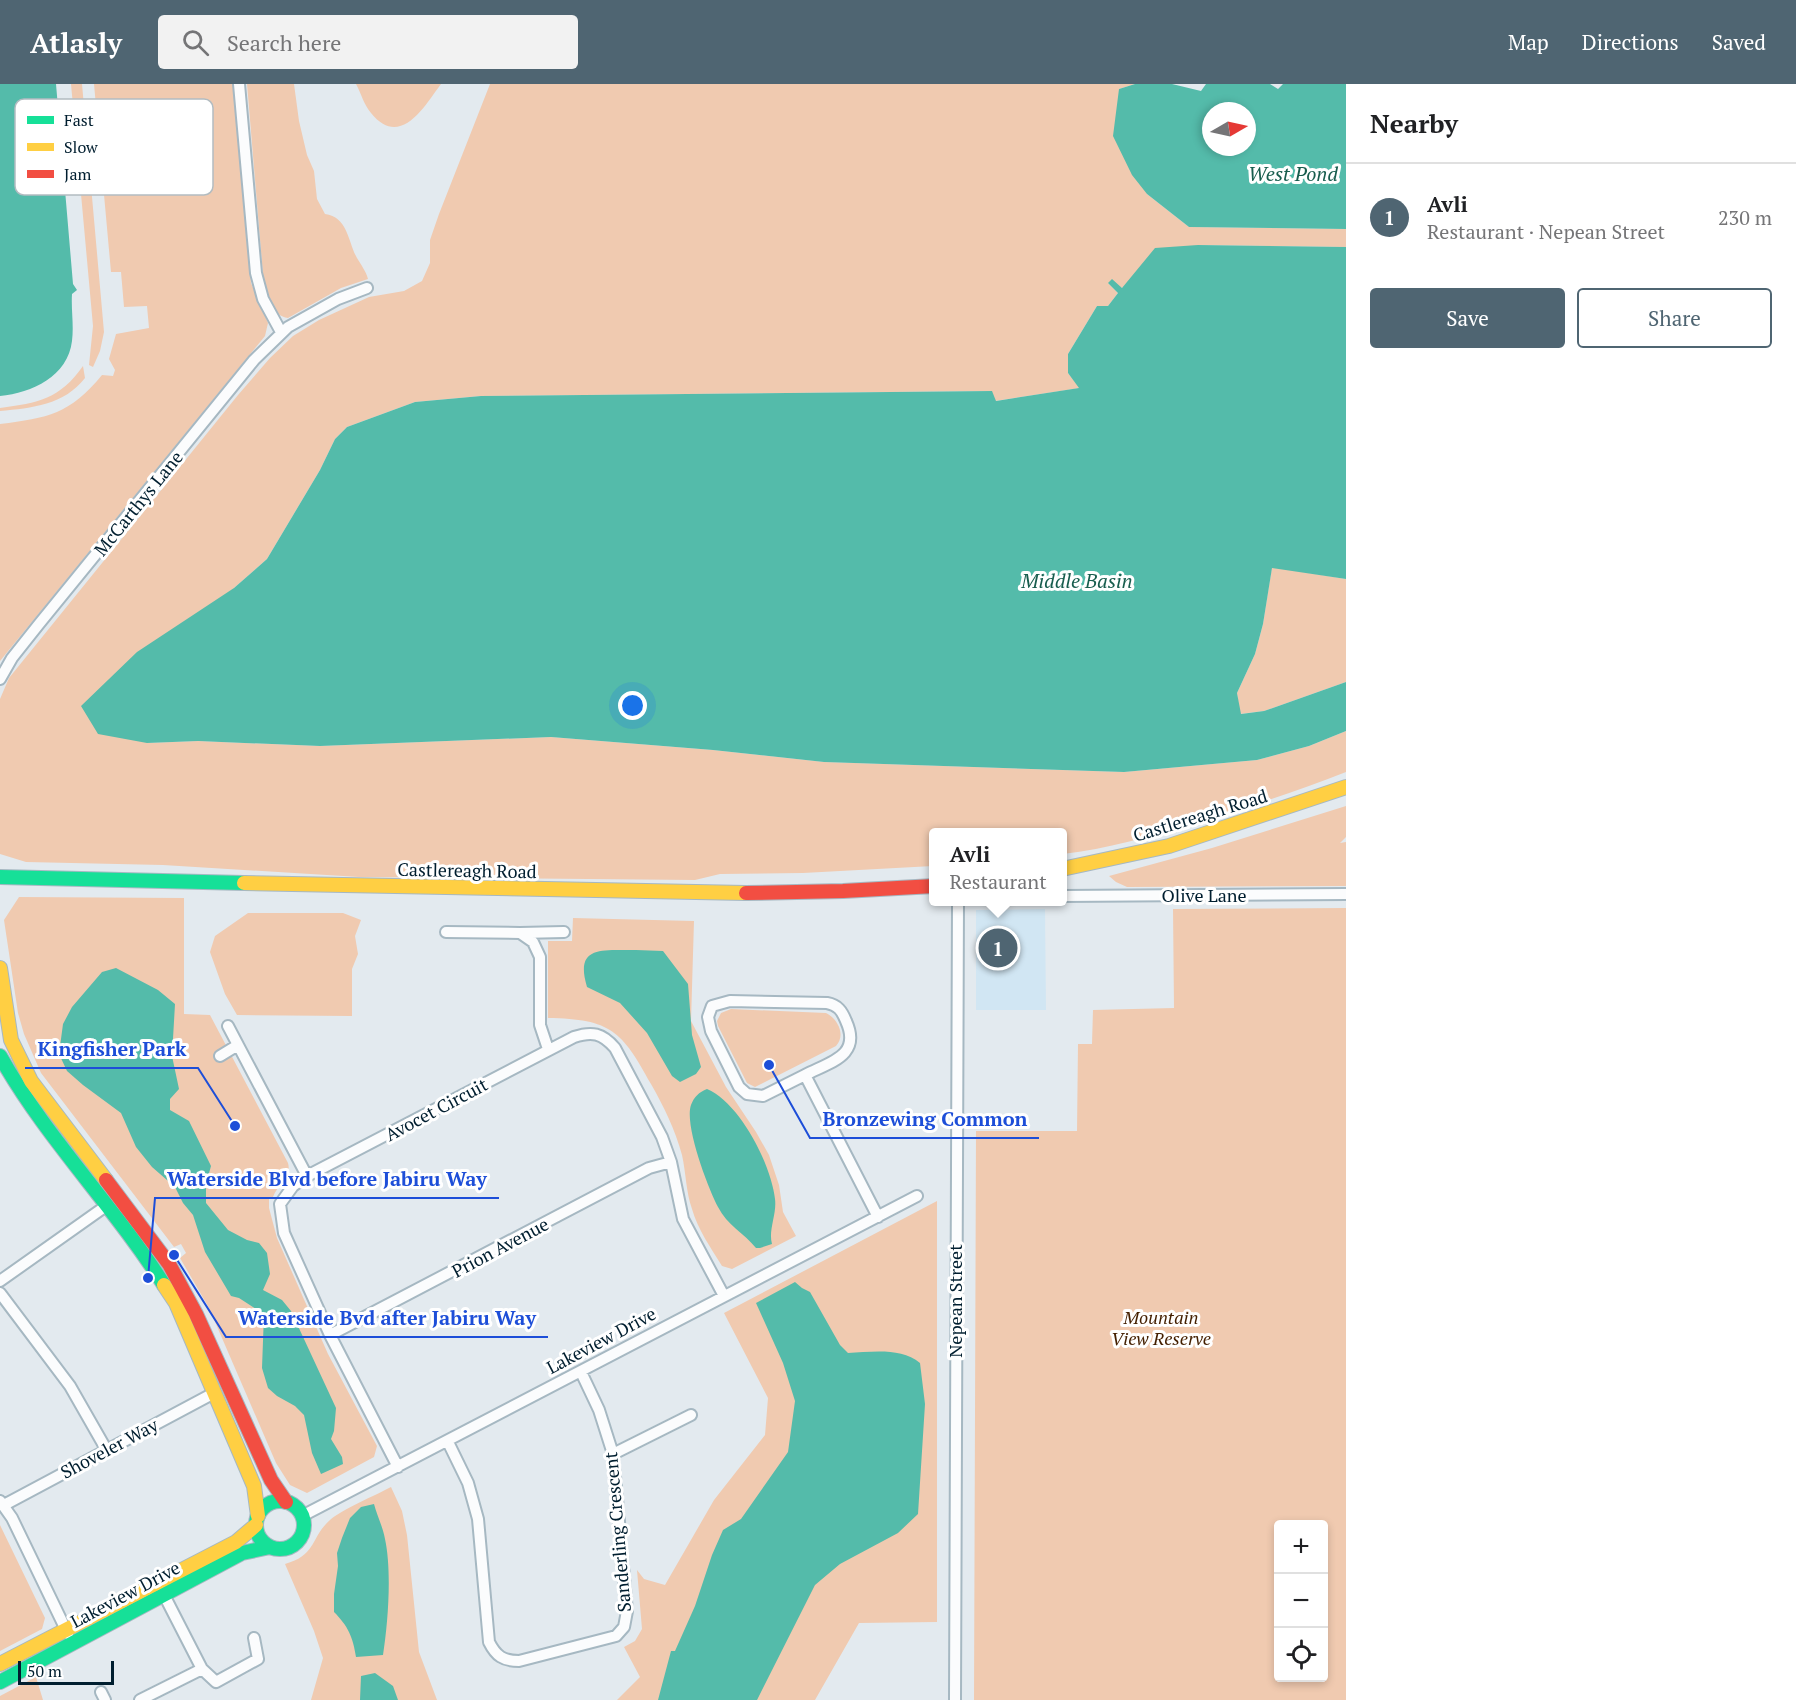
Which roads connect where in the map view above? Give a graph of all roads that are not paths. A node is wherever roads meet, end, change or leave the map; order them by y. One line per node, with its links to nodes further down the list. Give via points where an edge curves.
1 (239, 84): 3 (street, via 256,273 262,299)
2 (368, 288): 3 (street, McCarthys Lane, via 320,308)
3 (281, 332): 4 (street, McCarthys Lane, via 46,615)
4 (0, 679)
5 (1346, 787): 6 (street, Castlereagh Road, via 1168,846)
6 (1067, 868)
7 (0, 877): 8 (street, Castlereagh Road, via 691,893 869,891)
8 (929, 886)
9 (1346, 894): 10 (street, Olive Lane)
10 (1067, 896)
11 (958, 906): 51 (street, Nepean Street)
12 (446, 932): 14 (street)
13 (564, 932): 14 (street)
14 (520, 933): 19 (street, via 533,942 540,957 540,1025)
15 (0, 968): 17 (street)
16 (228, 1026): 18 (street)
17 (5, 1042): 39 (street, via 169,1264 196,1314 271,1480)
18 (238, 1046): 21 (street); 24 (street)
19 (548, 1049): 23 (street, Avocet Circuit, via 585,1033 606,1038 662,1137); 24 (street, Avocet Circuit)
20 (0, 1056): 26 (street, via 15,1083)
21 (220, 1056)
22 (805, 1075): 22 (street, via 842,1055 850,1046 851,1032 836,1006 730,1001 712,1006 708,1017 711,1031 742,1091 763,1096); 27 (street)
23 (671, 1162): 30 (street, Avocet Circuit, via 683,1219); 31 (street, Prion Avenue, via 650,1168)
24 (307, 1176): 31 (street, Avocet Circuit, via 285,1194 280,1216)
25 (917, 1196): 27 (street, Lakeview Drive)
26 (106, 1206): 28 (street); 33 (street, via 146,1256 176,1303)
27 (878, 1216): 30 (street, Lakeview Drive)
28 (0, 1281)
29 (0, 1293): 36 (street, via 70,1386)
30 (724, 1296): 32 (street, Lakeview Drive)
31 (330, 1335): 38 (street, Avocet Circuit)
32 (581, 1372): 35 (street, Lakeview Drive); 37 (street, Sanderling Crescent)
33 (214, 1393): 36 (street, Shoveler Way); 42 (street, via 254,1486)
34 (691, 1414): 37 (street)
35 (448, 1442): 37 (street, Sanderling Crescent, via 478,1519 489,1642 494,1652 507,1661 616,1636 624,1627 627,1611); 38 (street, Lakeview Drive)
36 (106, 1449): 40 (street, Shoveler Way)
37 (613, 1454)
38 (398, 1467): 41 (street, Lakeview Drive)
39 (286, 1502): 41 (street); 42 (street, via 272,1503)
40 (2, 1503): 45 (street)
41 (302, 1516): 43 (street, via 304,1530 296,1543 283,1549)
42 (257, 1520): 43 (street, via 260,1538); 44 (street, Lakeview Drive, via 236,1542)
43 (270, 1547): 44 (street, Lakeview Drive, via 242,1553)
44 (161, 1588): 45 (street, Lakeview Drive); 48 (street)
45 (69, 1636): 47 (street, Lakeview Drive, via 23,1652); 49 (street, Lakeview Drive)
46 (254, 1638): 48 (street, via 258,1659 216,1682)
47 (0, 1665)
48 (202, 1669): 50 (street)
49 (0, 1682)
50 (140, 1700)
51 (955, 1700)

